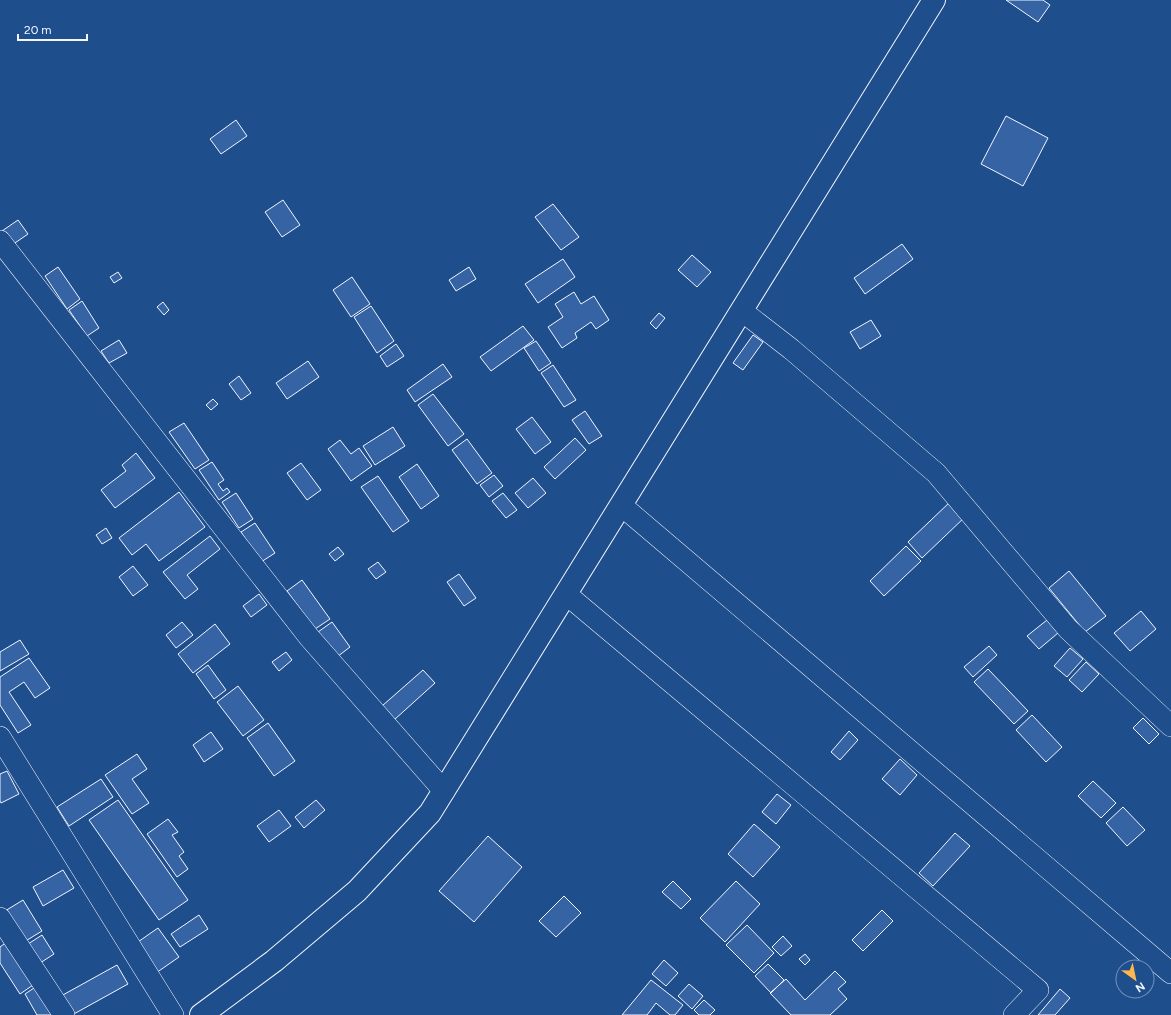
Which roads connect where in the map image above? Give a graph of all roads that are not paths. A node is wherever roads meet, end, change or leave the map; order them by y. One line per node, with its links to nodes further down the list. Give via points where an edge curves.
1 (934, 0): 3 (main road)
2 (0, 241): 8 (street, via 309,638)
3 (742, 311): 4 (main road); 6 (street, via 936,473 1068,629)
4 (621, 505): 5 (main road); 10 (street)
5 (566, 594): 8 (main road); 14 (street, via 1038,990)
6 (1171, 726)
7 (0, 737): 12 (street)
8 (444, 791): 13 (main road, via 430,813 357,891 274,961)
9 (0, 918): 11 (street)
10 (1171, 973)
11 (64, 1015)
12 (173, 1015)
13 (201, 1015)
14 (1014, 1015)

